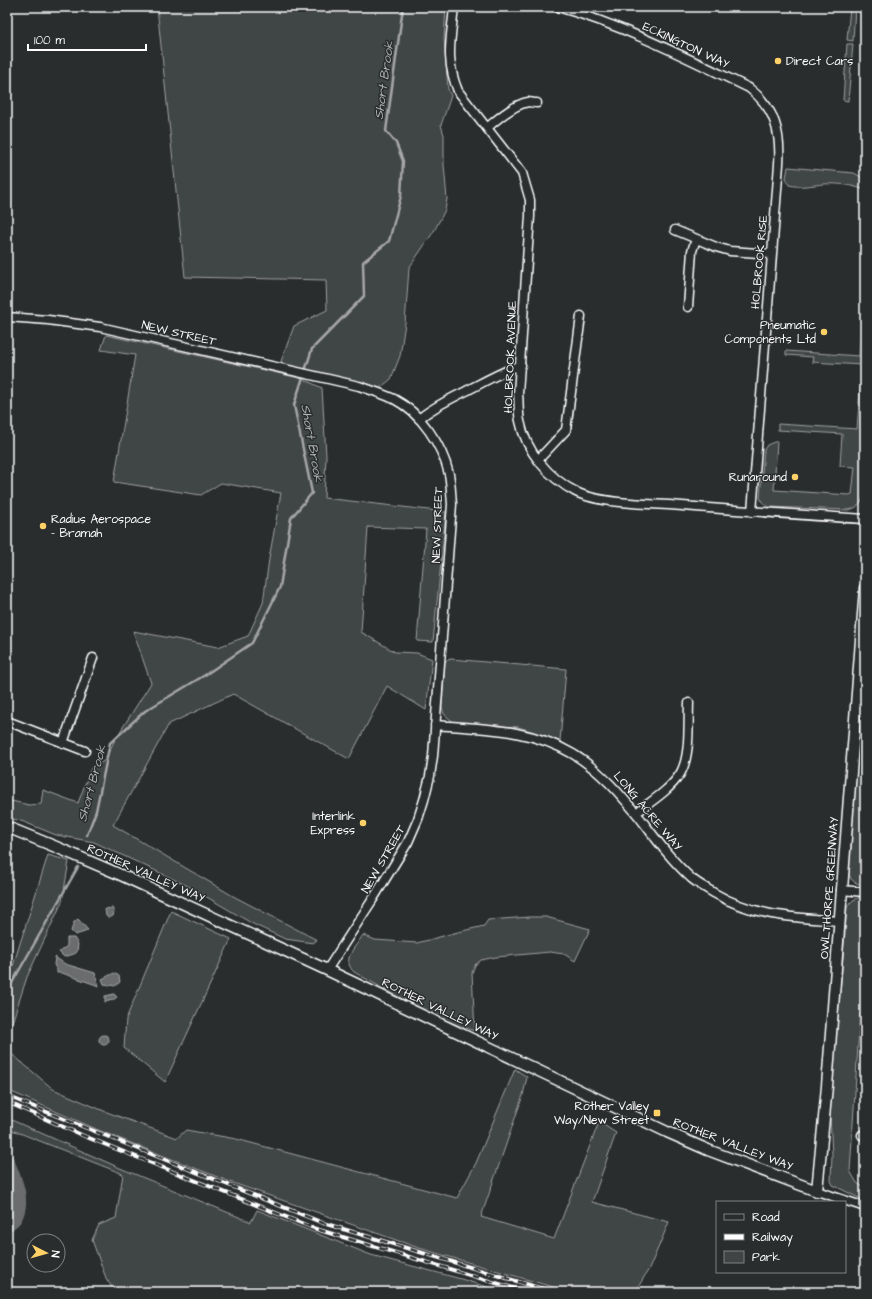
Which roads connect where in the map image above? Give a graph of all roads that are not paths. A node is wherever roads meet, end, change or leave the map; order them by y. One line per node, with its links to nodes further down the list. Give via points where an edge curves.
1 (454, 7): 4 (street, HOLBROOK AVENUE, via 450,56 453,80 458,91)
2 (558, 7): 5 (street, ECKINGTON WAY, via 652,42 749,88 767,104)
3 (537, 103): 4 (street, via 527,102 513,109 500,116)
4 (487, 128): 12 (street, HOLBROOK AVENUE, via 522,173 530,200)
5 (779, 135): 8 (street, HOLBROOK RISE)
6 (675, 230): 7 (street)
7 (696, 239): 8 (street, via 730,251); 9 (street, via 692,252)
8 (771, 254): 15 (street, HOLBROOK RISE)
9 (688, 307)
10 (582, 316): 14 (street, via 566,430)
11 (7, 317): 13 (street, NEW STREET, via 100,327 359,386 395,400)
12 (521, 365): 13 (street, via 508,369 455,397); 14 (street, HOLBROOK AVENUE, via 518,394 520,421 526,440)
13 (419, 419): 21 (street, NEW STREET, via 439,447 449,474 452,504)
14 (538, 460): 15 (street, HOLBROOK AVENUE, via 564,485 590,497 628,503)
15 (752, 512): 16 (street, HOLBROOK AVENUE)
16 (865, 519)
17 (865, 588): 26 (street, OWLTHORPE GREENWAY)
18 (93, 658): 22 (street)
19 (688, 703): 24 (street, via 688,738 685,762 680,774)
20 (7, 721): 22 (street)
21 (435, 725): 24 (street, LONG ACRE WAY, via 515,732 551,742 597,771); 29 (street, NEW STREET, via 430,776 412,833)
22 (63, 742): 23 (street)
23 (85, 751)
24 (636, 813): 28 (street, LONG ACRE WAY, via 667,853 692,879 723,898 772,915)
25 (7, 828): 29 (street, ROTHER VALLEY WAY, via 121,875)
26 (841, 890): 27 (street); 28 (street, OWLTHORPE GREENWAY)
27 (865, 892)
28 (839, 921): 30 (street, OWLTHORPE GREENWAY)
29 (327, 970): 30 (street, ROTHER VALLEY WAY, via 667,1132)
30 (817, 1191): 31 (street, ROTHER VALLEY WAY)
31 (865, 1207)

